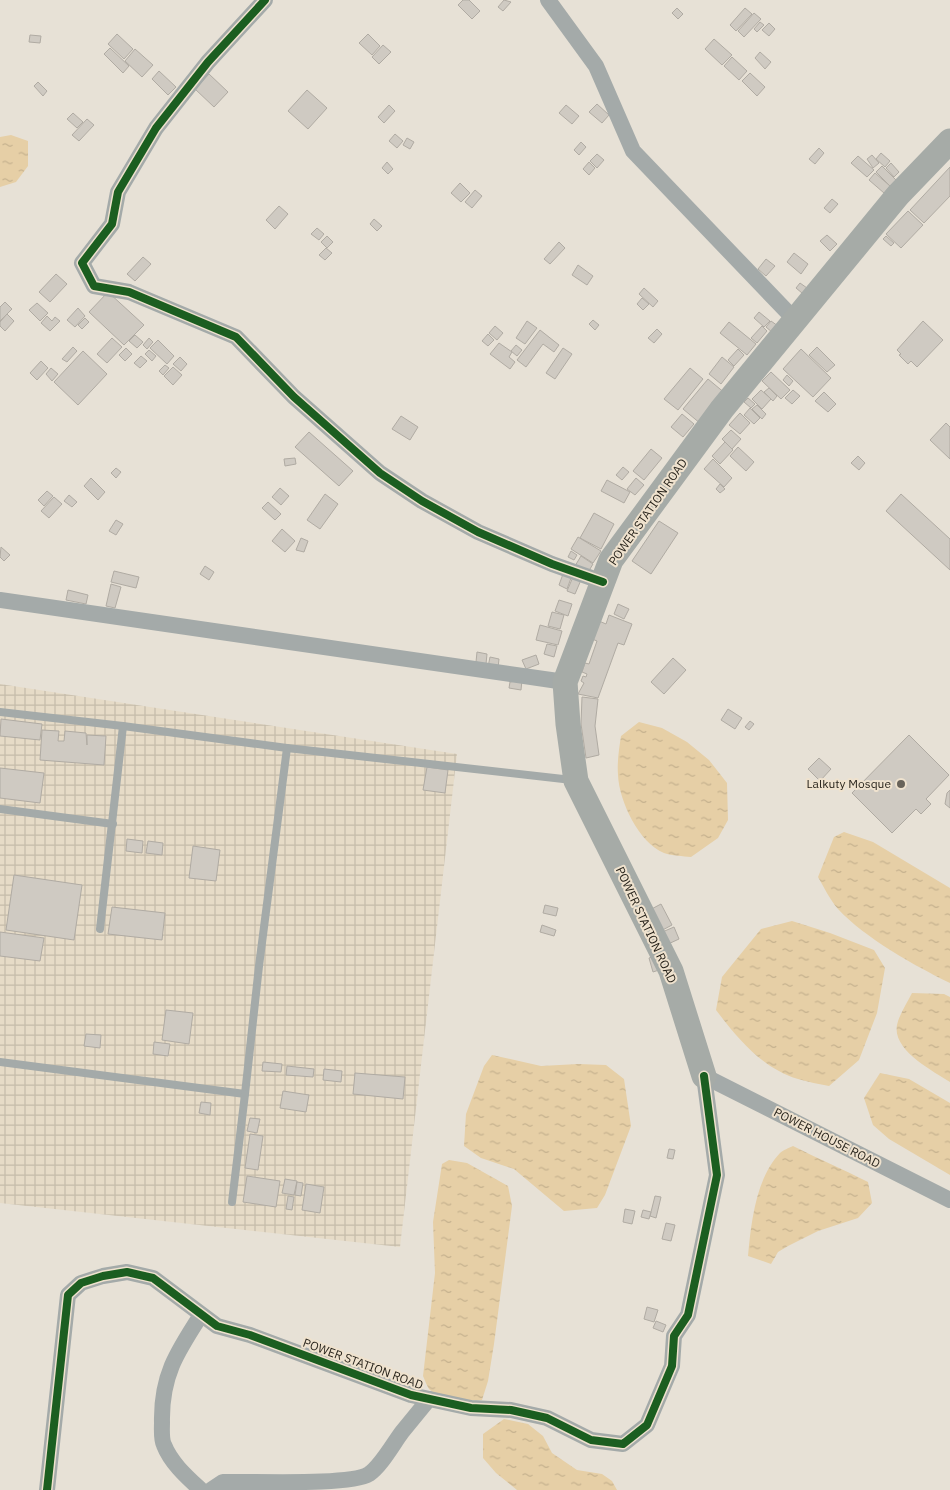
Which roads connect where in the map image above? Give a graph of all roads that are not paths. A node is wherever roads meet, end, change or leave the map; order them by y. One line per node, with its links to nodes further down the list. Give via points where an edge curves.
1 (265, 0): 5 (street, via 208,62 156,128 118,192 112,224 82,263 94,286 129,292 236,337 308,410 380,473 415,497 478,532)
2 (548, 0): 4 (street, via 596,66 633,151)
3 (950, 141): 4 (main road, POWER STATION ROAD, via 898,195)
4 (795, 320): 5 (main road, POWER STATION ROAD, via 722,409 640,520 611,560)
5 (603, 582): 7 (main road, POWER STATION ROAD)
6 (0, 600): 7 (street)
7 (565, 682): 11 (main road, POWER STATION ROAD)
8 (0, 712): 9 (lane)
9 (123, 726): 10 (lane); 13 (lane)
10 (287, 748): 11 (lane); 17 (lane)
11 (576, 781): 16 (main road, POWER STATION ROAD, via 671,971)
12 (0, 809): 13 (lane)
13 (113, 824): 14 (lane)
14 (100, 929)
15 (0, 1062): 17 (lane)
16 (704, 1076): 18 (street, POWER HOUSE ROAD); 21 (street, POWER STATION ROAD, via 717,1175 688,1314 674,1336 672,1366 647,1425 623,1444 591,1440 547,1418)
17 (245, 1094): 19 (lane)
18 (950, 1200)
19 (232, 1202)
20 (201, 1315): 21 (street, POWER STATION ROAD, via 217,1326); 22 (street, POWER STATION ROAD, via 153,1278 127,1272 81,1283 68,1296); 23 (street, via 169,1370 162,1420 163,1444 178,1467)
21 (429, 1399): 24 (street, via 369,1474 318,1481 223,1482)
22 (47, 1490)
23 (201, 1490)
24 (211, 1490)

